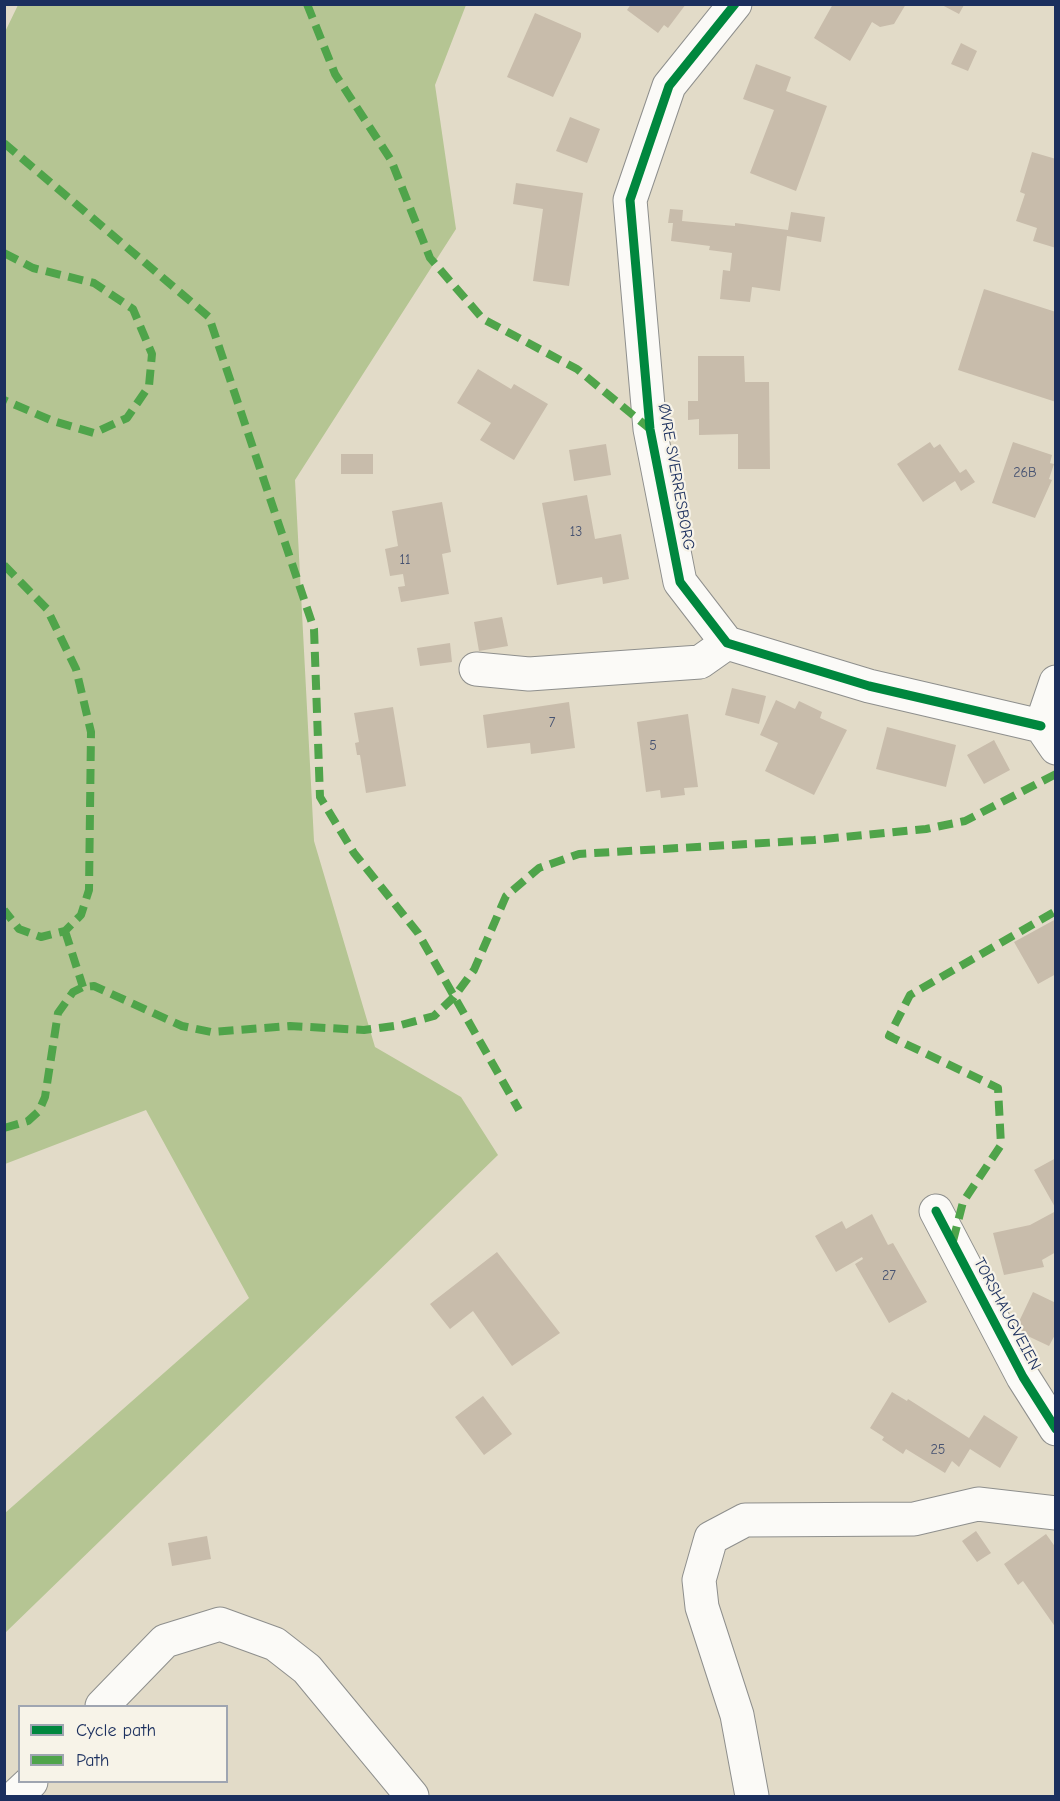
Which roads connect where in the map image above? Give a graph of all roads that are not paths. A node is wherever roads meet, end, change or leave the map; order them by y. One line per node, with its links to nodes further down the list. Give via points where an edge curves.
1 (735, 4): 2 (street, ØVRE SVERRESBORG, via 669,86 630,200 650,429 680,582)
2 (727, 643): 3 (street, via 700,662 653,667 529,674); 5 (street)
3 (476, 669)
4 (1056, 682): 5 (street)
5 (1048, 737)
6 (936, 1211): 7 (street, TORSHAUGVEIEN, via 1023,1377)
7 (1056, 1429)
8 (1056, 1513): 13 (street, via 978,1504 914,1519 745,1520 711,1538 699,1580 702,1607 737,1715)
9 (104, 1705): 12 (street, via 165,1641 220,1624 275,1644 307,1669)
10 (30, 1783): 11 (street)
11 (16, 1797)
12 (412, 1797)
13 (752, 1797)

